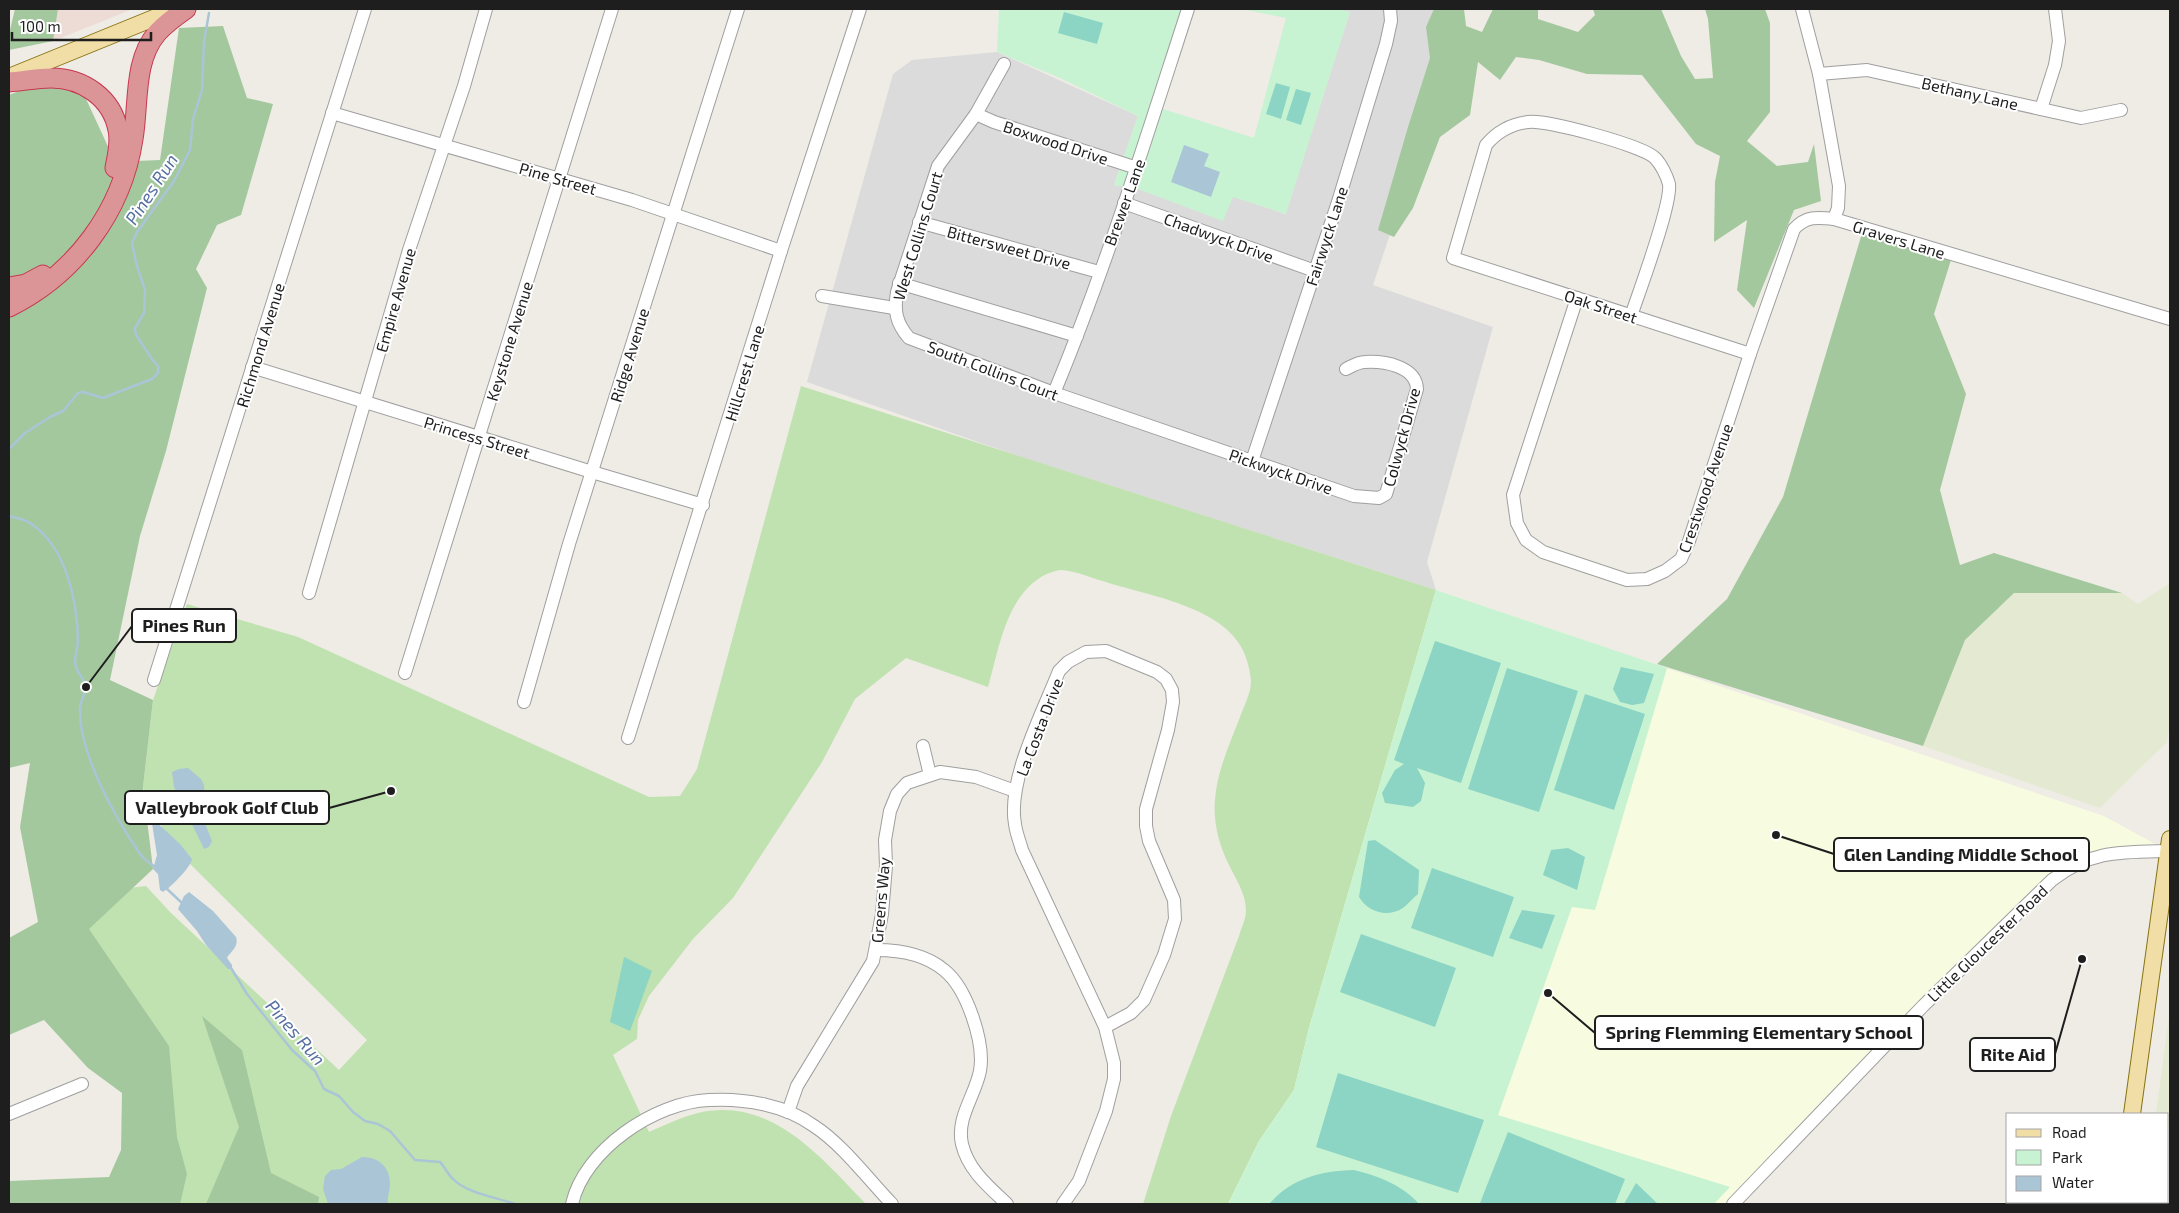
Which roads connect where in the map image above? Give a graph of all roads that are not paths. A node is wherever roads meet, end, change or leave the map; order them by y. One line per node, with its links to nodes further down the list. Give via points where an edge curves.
1 (176, 9): 14 (main road)
2 (186, 9): 34 (highway, via 157,34 147,49 141,68 133,140 125,174 102,223 66,269 41,289)
3 (365, 9): 18 (street, Richmond Avenue)
4 (486, 9): 20 (street, Empire Avenue)
5 (612, 9): 22 (street, Keystone Avenue)
6 (738, 9): 24 (street, Ridge Avenue)
7 (860, 9): 27 (street, Hillcrest Lane)
8 (1188, 9): 21 (street, Brewer Lane)
9 (1390, 9): 28 (street, Fairwyck Lane, via 1386,44)
10 (1802, 9): 13 (street, Gravers Lane)
11 (2055, 9): 16 (street, via 2058,41 2055,65)
12 (1004, 64): 19 (street, West Collins Court)
13 (1819, 74): 16 (street, Bethany Lane, via 1867,70); 25 (street, Gravers Lane, via 1839,186)
14 (9, 78)
15 (9, 82): 31 (highway, via 52,78 89,87 112,114 119,131 115,169 84,231 46,273 26,284)
16 (2041, 109): 17 (street, Bethany Lane, via 2081,118)
17 (2121, 110)
18 (332, 113): 20 (street, Pine Street); 40 (street, Richmond Avenue)
19 (976, 114): 21 (street, Boxwood Drive); 26 (street, West Collins Court, via 938,166)
20 (444, 145): 22 (street, Pine Street); 43 (street, Empire Avenue, via 409,250)
21 (1137, 168): 23 (street, Brewer Lane)
22 (560, 179): 24 (street, Pine Street); 44 (street, Keystone Avenue)
23 (1124, 203): 28 (street, Chadwyck Drive); 29 (street, Brewer Lane)
24 (672, 215): 27 (street, Pine Street); 47 (street, Ridge Avenue)
25 (1834, 219): 37 (street, Gravers Lane); 39 (street, Crestwood Avenue, via 1810,217 1794,229)
26 (919, 222): 29 (street, Bittersweet Drive); 30 (street, West Collins Court)
27 (781, 251): 49 (street, Hillcrest Lane)
28 (1315, 271): 46 (street, Fairwyck Lane)
29 (1100, 272): 38 (street, Brewer Lane)
30 (900, 283): 35 (street, West Collins Court); 38 (street)
31 (9, 287)
32 (822, 296): 35 (street)
33 (1577, 298): 36 (street, Oak Street); 36 (street, Oak Street, via 1453,258 1486,145 1495,134 1511,126 1528,121 1554,124 1639,149 1654,157 1663,169 1669,186 1665,212); 39 (street, Crestwood Avenue, via 1513,494 1517,523 1526,540 1543,552 1627,580 1648,579 1681,559)
34 (9, 307)
35 (894, 308): 42 (street, South Collins Court, via 901,328 909,338)
36 (1631, 316): 39 (street, Oak Street)
37 (2170, 320)
38 (1077, 336): 42 (street, Brewer Lane)
39 (1750, 354)
40 (252, 367): 43 (street, Princess Street); 52 (street, Richmond Avenue, via 178,612)
41 (1346, 369): 48 (street, Colwyck Drive, via 1364,362 1396,366 1415,377 1417,388)
42 (1054, 394): 45 (street, South Collins Court)
43 (366, 402): 44 (street, Princess Street); 50 (street, Empire Avenue)
44 (479, 436): 47 (street, Princess Street); 51 (street, Keystone Avenue)
45 (1178, 436): 46 (street, Pickwyck Drive)
46 (1252, 461): 48 (street, Pickwyck Drive, via 1354,496 1370,499)
47 (592, 472): 49 (street, Princess Street); 53 (street, Ridge Avenue)
48 (1383, 496)
49 (703, 505): 54 (street, Hillcrest Lane)
50 (309, 593)
51 (405, 673)
52 (154, 680)
53 (524, 702)
54 (628, 738)
55 (923, 746): 56 (street)
56 (930, 775): 57 (street, Greens Way, via 940,772 976,777); 59 (street, Greens Way, via 907,783 897,794 890,811)
57 (1015, 791): 60 (street, La Costa Drive, via 1015,823 1022,850); 60 (street, La Costa Drive, via 1028,748 1059,671 1068,662 1086,652 1106,651 1134,661 1166,679 1174,702 1146,809 1146,826 1174,900 1175,919 1164,955 1144,1000 1131,1013)
58 (2169, 845): 63 (main road); 69 (street, Little Gloucester Road, via 2089,858 2052,880 1923,1006)
59 (876, 950): 62 (street, Greens Way, via 873,961 797,1086); 67 (street, via 898,950 932,963 952,978 965,1001 981,1048 980,1070 961,1131 962,1144 979,1177)
60 (1105, 1026): 68 (street, La Costa Drive, via 1114,1063 1114,1079 1106,1111 1079,1181)
61 (82, 1084): 64 (street)
62 (788, 1112): 65 (street, via 742,1100 707,1100 680,1106 643,1121 621,1134 603,1151 586,1172); 66 (street, via 815,1126)
63 (2132, 1113)
64 (9, 1114)
65 (572, 1204)
66 (892, 1204)
67 (1007, 1204)
68 (1063, 1204)
69 (1733, 1204)

